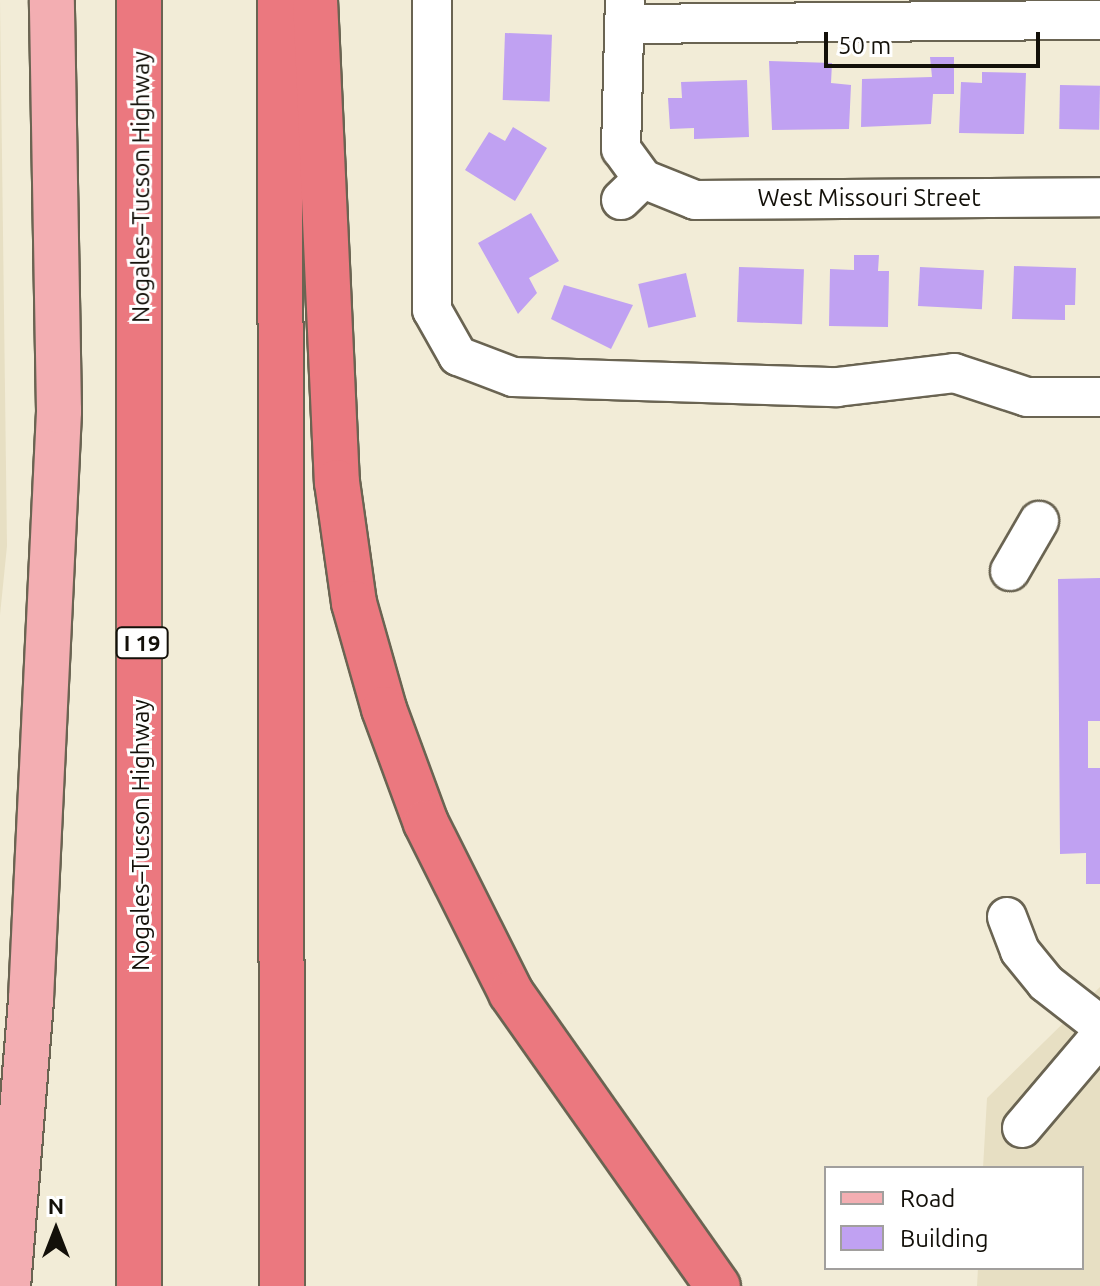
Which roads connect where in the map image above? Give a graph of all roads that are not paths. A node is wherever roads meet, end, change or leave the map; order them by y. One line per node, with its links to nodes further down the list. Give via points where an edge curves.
1 (52, 0): 16 (main road, via 59,411 33,969)
2 (139, 0): 17 (highway, Nogales–Tucson Highway / I 19)
3 (280, 0): 18 (highway)
4 (315, 0): 19 (highway, via 337,482 354,603 384,709 426,823 511,993)
5 (432, 0): 9 (street, via 432,310 458,356 513,377 837,387 954,373 1027,397)
6 (625, 12): 7 (street); 8 (street, West Missouri Street, via 621,149 632,190 695,200)
7 (1100, 20)
8 (1100, 197)
9 (1100, 397)
10 (1039, 521): 11 (street)
11 (1010, 571)
12 (1007, 917): 13 (street, via 1020,951 1046,983)
13 (1100, 1025)
14 (1100, 1036): 15 (street)
15 (1022, 1128)
16 (8, 1286)
17 (139, 1286)
18 (282, 1286)
19 (718, 1286)

